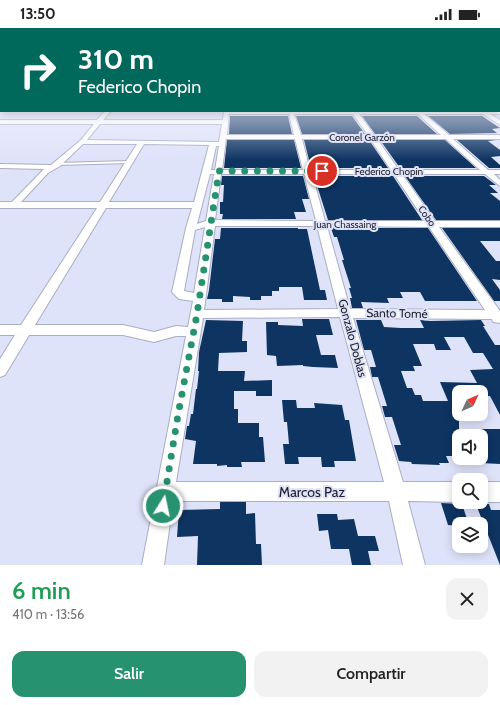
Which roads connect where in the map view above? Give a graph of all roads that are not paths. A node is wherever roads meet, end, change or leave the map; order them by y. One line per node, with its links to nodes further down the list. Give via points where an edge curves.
1 (107, 112): 10 (street)
2 (275, 112): 8 (street)
3 (291, 112): 12 (street, Gonzalo Doblas)
4 (356, 112): 13 (street, Cobo)
5 (419, 112): 14 (street)
6 (484, 112): 11 (street)
7 (9, 115): 9 (street)
8 (226, 115): 10 (street); 17 (street)
9 (0, 121): 10 (street)
10 (98, 122): 16 (street)
11 (500, 123)
12 (298, 137): 13 (street, Coronel Garzón); 17 (street, Coronel Garzón); 22 (street, Gonzalo Doblas)
13 (372, 137): 14 (street, Coronel Garzón); 23 (street, Cobo)
14 (446, 137): 15 (street, Coronel Garzón); 25 (street)
15 (500, 137)
16 (83, 140): 18 (street, Coronel Garzón); 21 (street)
17 (219, 141): 18 (street, Coronel Garzón); 24 (street)
18 (142, 142): 19 (street)
19 (129, 162): 21 (lane); 31 (street)
20 (0, 166): 21 (street)
21 (54, 166): 30 (street, via 45,171)
22 (307, 171): 23 (street, Federico Chopin); 24 (street, Federico Chopin); 34 (street, Gonzalo Doblas)
23 (396, 171): 25 (street, Federico Chopin); 35 (street, Cobo)
24 (213, 172): 28 (street); 29 (street)
25 (486, 172): 26 (street, Federico Chopin); 27 (street)
26 (500, 172)
27 (500, 184)
28 (215, 199): 29 (street); 33 (street)
29 (197, 203): 31 (street); 37 (street)
30 (8, 205): 31 (street); 32 (street)
31 (103, 205): 43 (street)
32 (0, 214)
33 (211, 223): 34 (street, Juan Chassaing); 37 (street, Juan Chassaing); 38 (street)
34 (322, 224): 35 (street, Juan Chassaing); 39 (street, Gonzalo Doblas)
35 (433, 224): 36 (street, Juan Chassaing); 41 (street, Cobo)
36 (500, 224)
37 (191, 228): 38 (street, via 178,292 183,296)
38 (199, 298): 40 (street)
39 (345, 313): 40 (street, Santo Tomé); 41 (street, Santo Tomé); 47 (street, Gonzalo Doblas)
40 (197, 314): 44 (street)
41 (498, 317)
42 (0, 330): 43 (street)
43 (26, 330): 44 (street, via 122,330 154,337 176,330); 45 (street)
44 (193, 332): 46 (street)
45 (0, 371)
46 (166, 491): 47 (street, Marcos Paz); 51 (street)
47 (396, 492): 48 (street, Marcos Paz); 52 (street, Gonzalo Doblas)
48 (452, 492)
49 (488, 492): 50 (street)
50 (500, 492)
51 (153, 565)
52 (414, 565)

